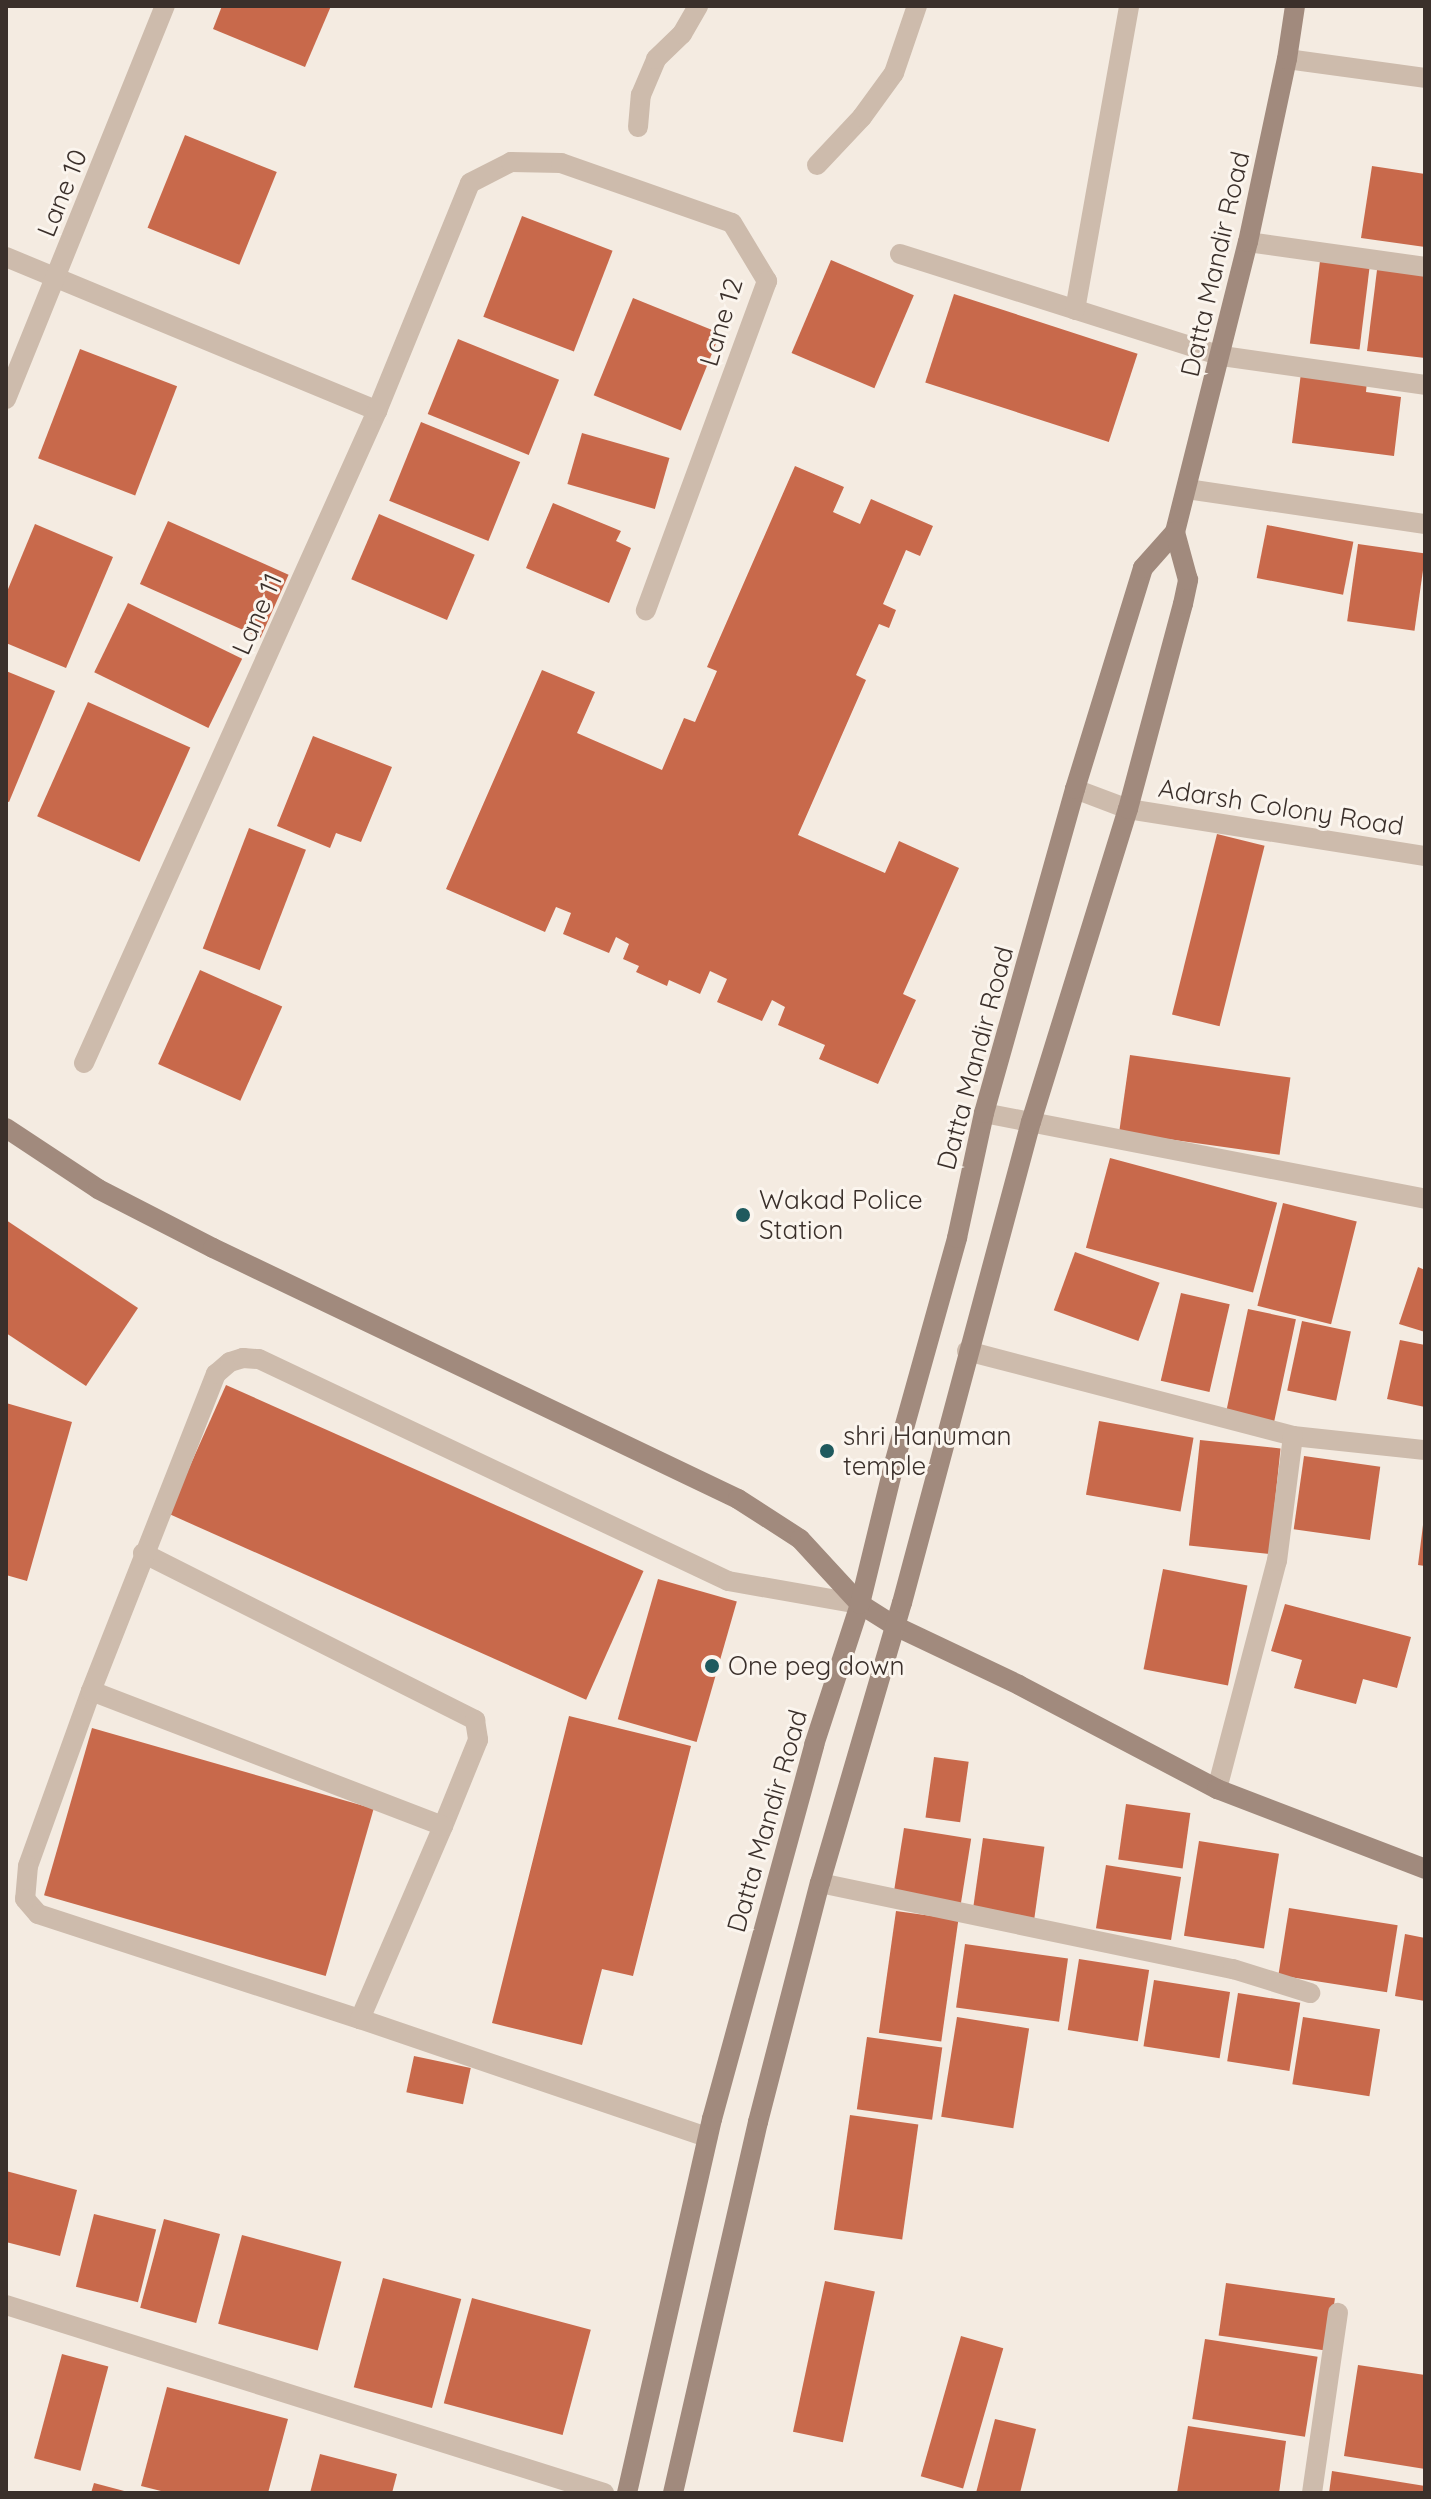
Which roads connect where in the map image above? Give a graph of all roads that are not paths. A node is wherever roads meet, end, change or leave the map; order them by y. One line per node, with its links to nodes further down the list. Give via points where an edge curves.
1 (165, 6): 15 (street, Lane 10)
2 (698, 6): 8 (street, via 682,34 656,59 641,95)
3 (917, 6): 9 (street, via 894,73)
4 (1129, 6): 16 (street)
5 (1295, 6): 6 (main road, Datta Mandir Road)
6 (1287, 59): 7 (street); 11 (main road, Datta Mandir Road)
7 (1425, 78)
8 (638, 127)
9 (817, 165)
10 (470, 183): 20 (street, Lane 11); 24 (street, Lane 12, via 511,162 561,163 732,223 767,281)
11 (1248, 242): 14 (street); 17 (main road, Datta Mandir Road)
12 (900, 254): 16 (street)
13 (6, 257): 15 (street)
14 (1425, 267)
15 (56, 278): 19 (street, Lane 10); 20 (street)
16 (1075, 310): 17 (street)
17 (1222, 356): 18 (street); 21 (main road, Datta Mandir Road)
18 (1425, 385)
19 (6, 399)
20 (377, 411): 28 (street, Lane 11)
21 (1187, 489): 22 (street); 23 (main road, Datta Mandir Road)
22 (1425, 524)
23 (1175, 532): 25 (main road, Datta Mandir Road, via 1143,568); 26 (main road, via 1188,580)
24 (646, 610)
25 (1075, 789): 26 (street, Adarsh Colony Road); 29 (main road, Datta Mandir Road)
26 (1128, 809): 27 (street, Adarsh Colony Road); 30 (main road)
27 (1425, 856)
28 (84, 1063)
29 (984, 1113): 30 (street); 37 (main road, Datta Mandir Road, via 957,1238)
30 (1031, 1122): 32 (street); 33 (main road)
31 (6, 1128): 37 (main road, via 98,1189 213,1248 738,1499 800,1539)
32 (1425, 1199)
33 (967, 1351): 34 (street); 38 (main road)
34 (1293, 1436): 35 (street); 40 (street, via 1277,1561)
35 (1425, 1450)
36 (143, 1553): 37 (street, via 216,1374 230,1362 259,1359 728,1581); 39 (street); 41 (street, via 475,1720 478,1740)
37 (860, 1604): 38 (main road); 46 (main road, Datta Mandir Road, via 814,1745)
38 (895, 1626): 40 (main road); 43 (main road)
39 (91, 1691): 41 (street); 45 (street, via 28,1866 25,1899 38,1914)
40 (1217, 1789): 42 (main road)
41 (443, 1826): 45 (street)
42 (1425, 1869)
43 (820, 1883): 44 (street, via 1233,1969); 51 (main road, via 758,2122)
44 (1310, 1993)
45 (360, 2019): 46 (street)
46 (707, 2137): 50 (main road, Datta Mandir Road)
47 (6, 2305): 49 (street)
48 (1338, 2313): 52 (street)
49 (604, 2493)
50 (627, 2493)
51 (673, 2493)
52 (1312, 2493)

